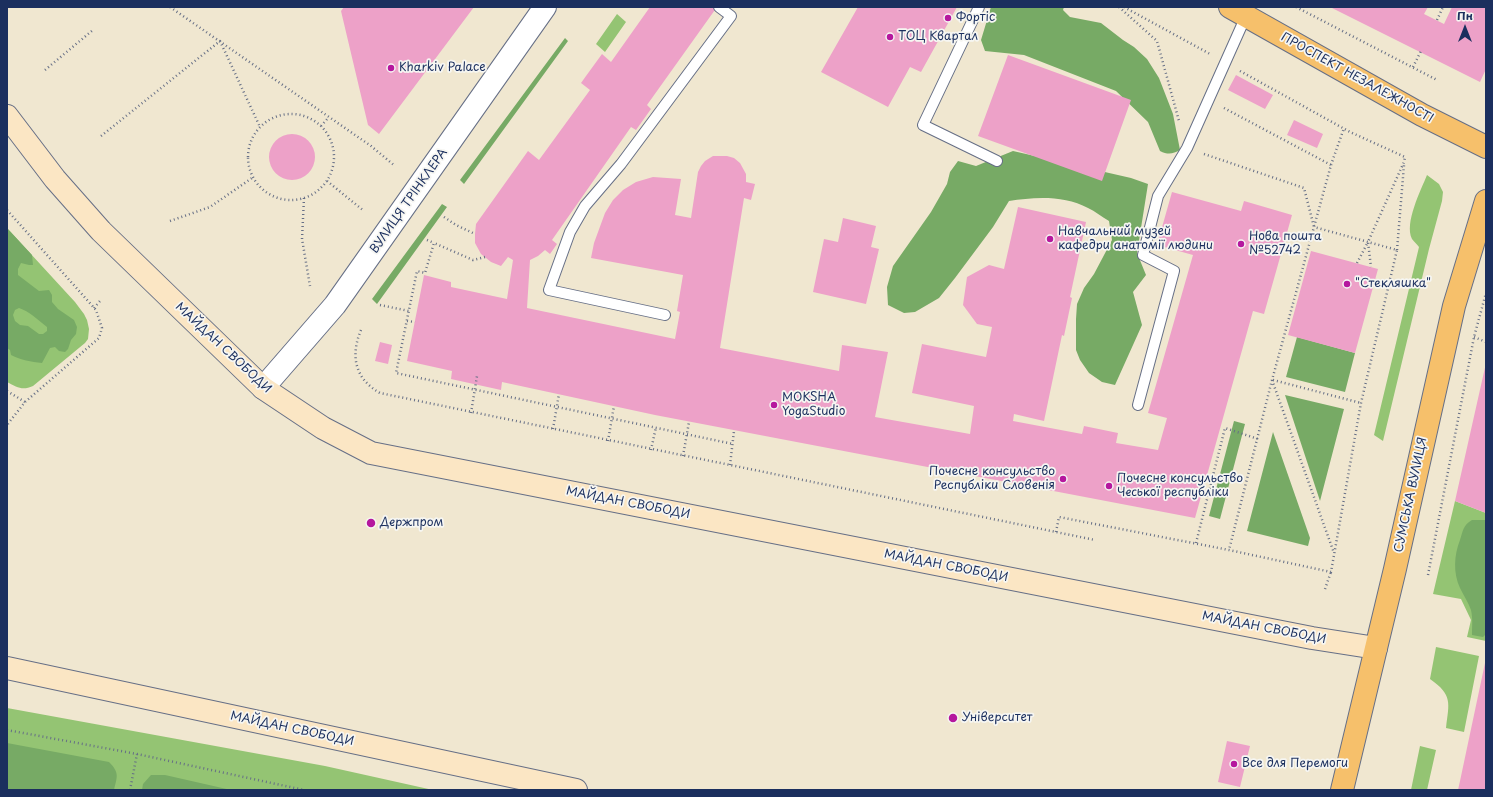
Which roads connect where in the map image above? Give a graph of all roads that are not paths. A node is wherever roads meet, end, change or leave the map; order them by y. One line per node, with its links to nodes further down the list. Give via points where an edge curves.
1 (545, 7): 10 (street, ВУЛИЦЯ ТРІНКЛЕРА, via 335,305)
2 (719, 7): 9 (lane, via 731,16 621,164 585,206 570,232 549,290)
3 (979, 7): 7 (lane, via 922,125)
4 (1238, 12): 6 (main road, ПРОСПЕКТ НЕЗАЛЕЖНОСТІ, via 1422,115); 11 (lane, via 1225,62 1199,124 1158,196 1143,254 1174,271)
5 (7, 116): 10 (main road, МАЙДАН СВОБОДИ, via 55,179 101,231)
6 (1486, 147)
7 (997, 161)
8 (1486, 201): 12 (main road, СУМСЬКА ВУЛИЦЯ, via 1454,306)
9 (665, 315)
10 (263, 388): 12 (main road, МАЙДАН СВОБОДИ, via 324,428 370,453 1312,638)
11 (1138, 405)
12 (1376, 648): 15 (main road, СУМСЬКА ВУЛИЦЯ)
13 (7, 668): 14 (main road, МАЙДАН СВОБОДИ)
14 (576, 790)
15 (1342, 790)

